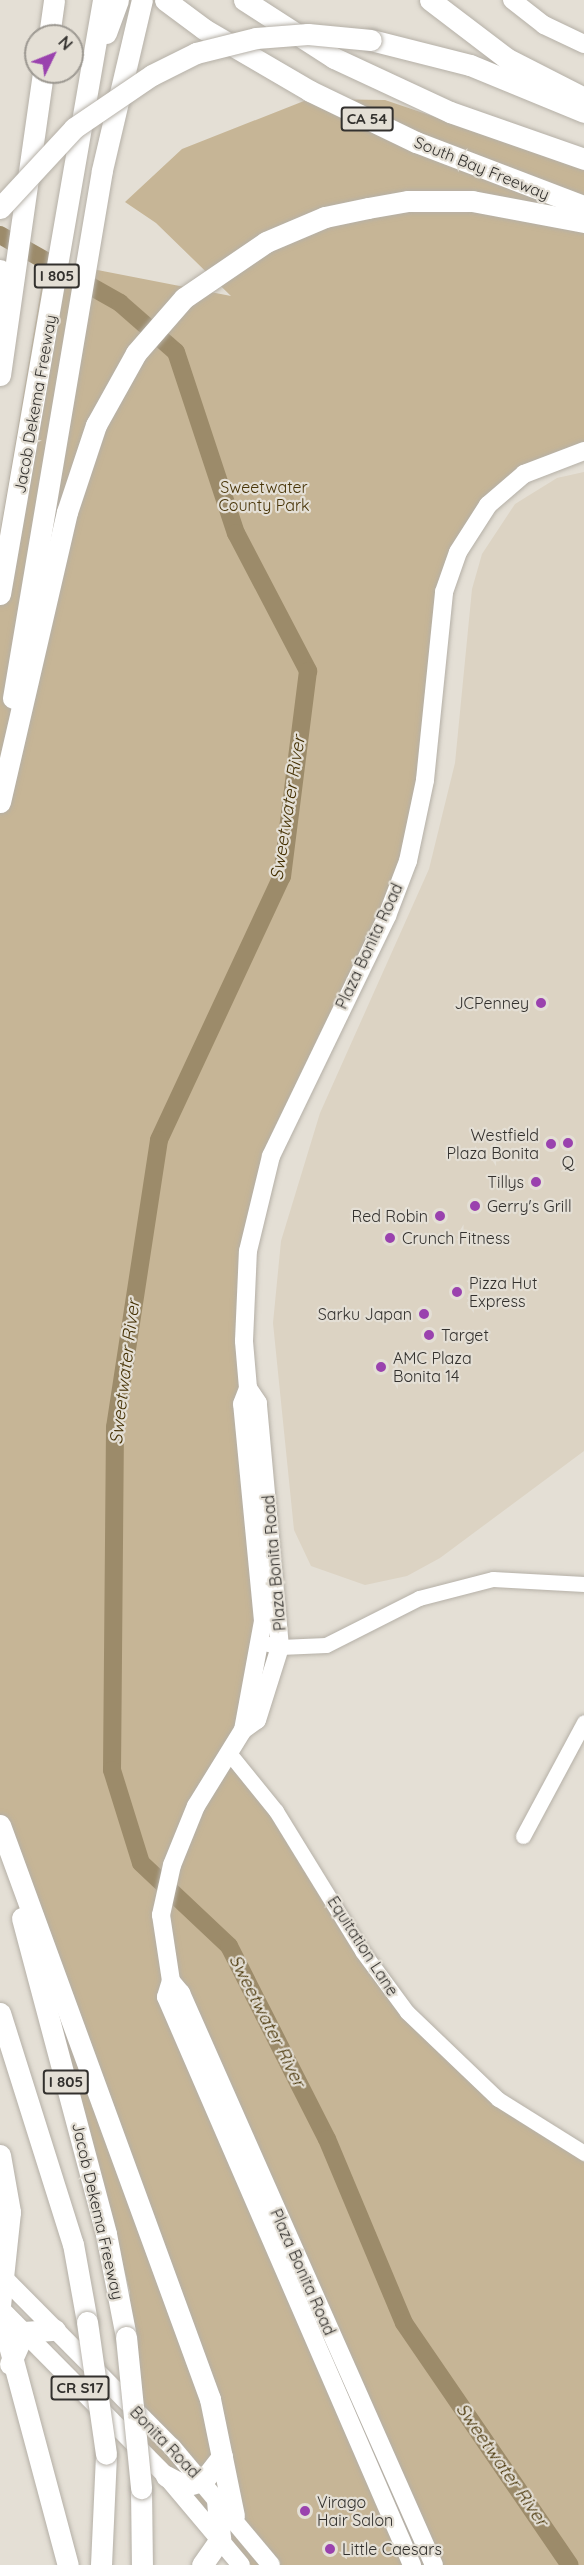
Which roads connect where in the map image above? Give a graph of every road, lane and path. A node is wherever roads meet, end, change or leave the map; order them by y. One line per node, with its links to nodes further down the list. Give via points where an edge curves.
1 (54, 0): 8 (highway)
2 (165, 0): 14 (highway, South Bay Freeway / CA 54, via 204,29 310,91 416,142)
3 (244, 0): 13 (highway, CA 54, via 344,63 450,112)
4 (430, 0): 11 (highway, via 506,58)
5 (512, 0): 9 (main road, via 544,25)
6 (113, 2): 21 (highway, Jacob Dekema Freeway / I 805, via 90,75)
7 (141, 6): 22 (highway, via 102,170 26,606)
8 (51, 24)
9 (584, 44)
10 (41, 84): 18 (highway, I 805, bridge)
11 (584, 98)
12 (584, 112): 15 (highway, bridge, via 470,65 371,40 277,36 196,53 152,75 74,128)
13 (584, 159)
14 (584, 206)
15 (0, 208)
16 (584, 222): 23 (highway, via 472,201 408,201 325,217 266,242 221,270 156,328 96,425 67,513)
17 (0, 270): 18 (highway)
18 (6, 346): 19 (highway, I 805)
19 (0, 375)
20 (584, 451): 24 (main road, Plaza Bonita Road, via 524,474 488,505 458,552 444,592 425,780 408,861 387,916 284,1122 253,1220 244,1297)
21 (0, 594)
22 (0, 796)
23 (0, 802)
24 (248, 1388): 26 (main road, Plaza Bonita Road, via 242,1404 260,1578); 27 (main road, Plaza Bonita Road, via 258,1403)
25 (584, 1584): 27 (street, via 536,1578 455,1586 380,1616 326,1645)
26 (260, 1642): 27 (street); 29 (main road, Plaza Bonita Road)
27 (280, 1647): 29 (main road, Plaza Bonita Road, via 256,1720)
28 (584, 1722): 32 (street)
29 (243, 1730): 30 (main road, Plaza Bonita Road)
30 (229, 1753): 33 (main road, Plaza Bonita Road, via 196,1806 165,1888 162,1932); 35 (street, Equitation Lane, via 276,1811 362,1951 407,2012 498,2099)
31 (0, 1827): 43 (highway, via 210,2399); 51 (highway, Jacob Dekema Freeway / I 805, bridge, via 106,2234 126,2337 141,2488)
32 (523, 1836)
33 (171, 1982): 55 (main road, Plaza Bonita Road, via 166,1997 175,2019); 56 (main road, Plaza Bonita Road, via 182,1993)
34 (0, 2013): 50 (highway, Jacob Dekema Freeway / I 805, bridge, via 73,2244 106,2454)
35 (584, 2153)
36 (0, 2155): 37 (highway)
37 (2, 2187): 38 (highway, via 10,2212)
38 (1, 2275): 39 (highway); 40 (main road, Bonita Road / CR S17)
39 (0, 2308): 41 (main road, Bonita Road / CR S17); 42 (highway)
40 (55, 2330): 41 (highway); 45 (main road, Bonita Road / CR S17)
41 (24, 2332): 42 (highway); 44 (main road, Bonita Road / CR S17)
42 (10, 2364): 49 (highway, via 54,2500)
43 (222, 2457): 45 (highway); 47 (highway)
44 (166, 2476): 45 (highway, via 185,2486); 48 (main road, Bonita Road / CR S17)
45 (202, 2481): 46 (main road, Bonita Road / CR S17)
46 (217, 2499): 47 (main road, Bonita Road / CR S17); 48 (highway)
47 (234, 2516): 54 (main road, Bonita Road / CR S17)
48 (220, 2538): 52 (highway); 53 (main road, Bonita Road / CR S17)
49 (68, 2565)
50 (101, 2565)
51 (142, 2565)
52 (202, 2565)
53 (242, 2565)
54 (271, 2565)
55 (412, 2565)
56 (434, 2565)

